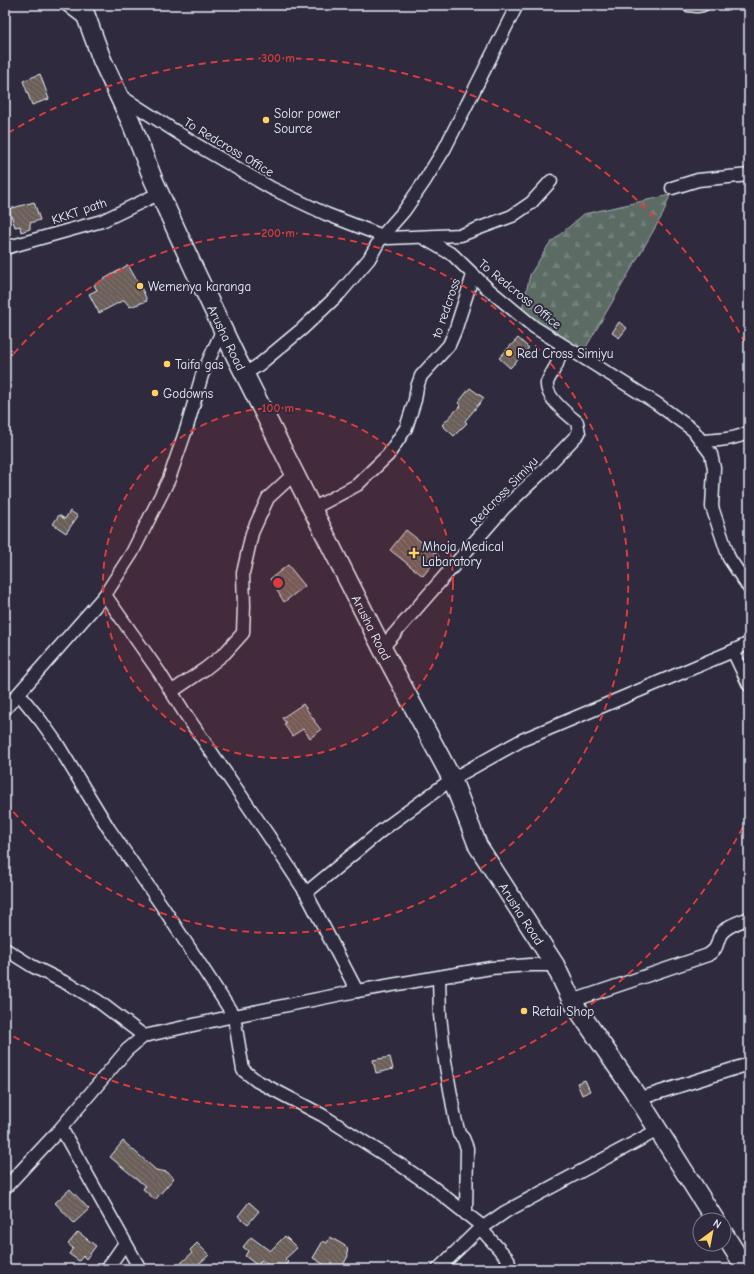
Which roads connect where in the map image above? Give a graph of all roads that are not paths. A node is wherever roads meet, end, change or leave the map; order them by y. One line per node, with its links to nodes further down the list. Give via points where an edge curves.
1 (67, 5): 5 (street)
2 (517, 5): 11 (street, via 445,148 404,211)
3 (688, 5): 4 (street)
4 (703, 5)
5 (85, 13): 6 (main road, Arusha Road)
6 (118, 95): 10 (main road, Arusha Road); 11 (street, To Redcross Office, via 271,188 326,214)
7 (749, 175): 9 (street, via 698,180)
8 (551, 181): 12 (street, To Redcross Office, via 531,203 512,216 461,235)
9 (672, 188)
10 (160, 193): 13 (street, KKKT path, via 102,220); 15 (main road, Arusha Road)
11 (382, 236): 12 (street, To Redcross Office); 17 (street, via 369,258 340,293 302,329)
12 (422, 237): 14 (street, To Redcross Office, via 453,255)
13 (5, 248)
14 (473, 275): 16 (street, To Redcross Office, via 534,327); 21 (street, to redcross, via 450,345 420,376 406,428 388,455 357,485)
15 (223, 329): 17 (main road, Arusha Road); 23 (street, via 202,375 169,479 132,553)
16 (562, 346): 19 (street, To Redcross Office, via 656,403 693,430); 25 (street, Redcross Simiyu, via 557,364 547,382 547,389 564,412 576,422 579,431 577,436 504,508)
17 (245, 374): 20 (main road, Arusha Road)
18 (749, 432): 19 (street, via 740,437)
19 (701, 441): 22 (street, To Redcross Office, via 711,454 714,468 712,507 729,558)
20 (295, 473): 21 (main road, Arusha Road); 28 (street, via 268,498 252,533 243,573 243,633 205,669)
21 (312, 509): 25 (main road, Arusha Road)
22 (749, 588)
23 (105, 596): 28 (street, via 133,633); 29 (street)
24 (749, 642): 26 (street)
25 (382, 648): 31 (main road, Arusha Road)
26 (733, 651): 27 (street); 31 (street, via 522,740)
27 (749, 685)
28 (171, 692): 32 (street)
29 (19, 694): 30 (street); 39 (street, via 42,721)
30 (5, 709)
31 (452, 779): 32 (street, via 381,831); 35 (main road, Arusha Road, via 478,846)
32 (306, 893): 37 (street)
33 (749, 918): 38 (street, via 729,926 721,934 715,951 708,955)
34 (5, 949): 40 (street, via 98,1001)
35 (555, 965): 36 (street, via 491,968); 38 (main road, Arusha Road)
36 (439, 978): 37 (street); 47 (street, via 445,1061 455,1118 467,1148)
37 (357, 991): 39 (street)
38 (572, 1001): 42 (main road, Arusha Road)
39 (234, 1016): 40 (street); 47 (street, via 243,1070 251,1077 373,1146 430,1185)
40 (144, 1036): 43 (street, via 127,1050)
41 (749, 1064): 42 (street)
42 (638, 1099): 44 (main road, Arusha Road)
43 (61, 1128): 45 (street); 49 (street)
44 (658, 1130): 46 (main road, Arusha Road); 48 (street, via 505,1212)
45 (5, 1188)
46 (710, 1212)
47 (466, 1214): 48 (street)
48 (482, 1228): 53 (street); 54 (street, via 508,1259)
49 (125, 1243): 51 (street); 52 (street)
50 (732, 1247): 55 (main road)
51 (107, 1269)
52 (140, 1269)
53 (438, 1269)
54 (510, 1269)
55 (746, 1269)

